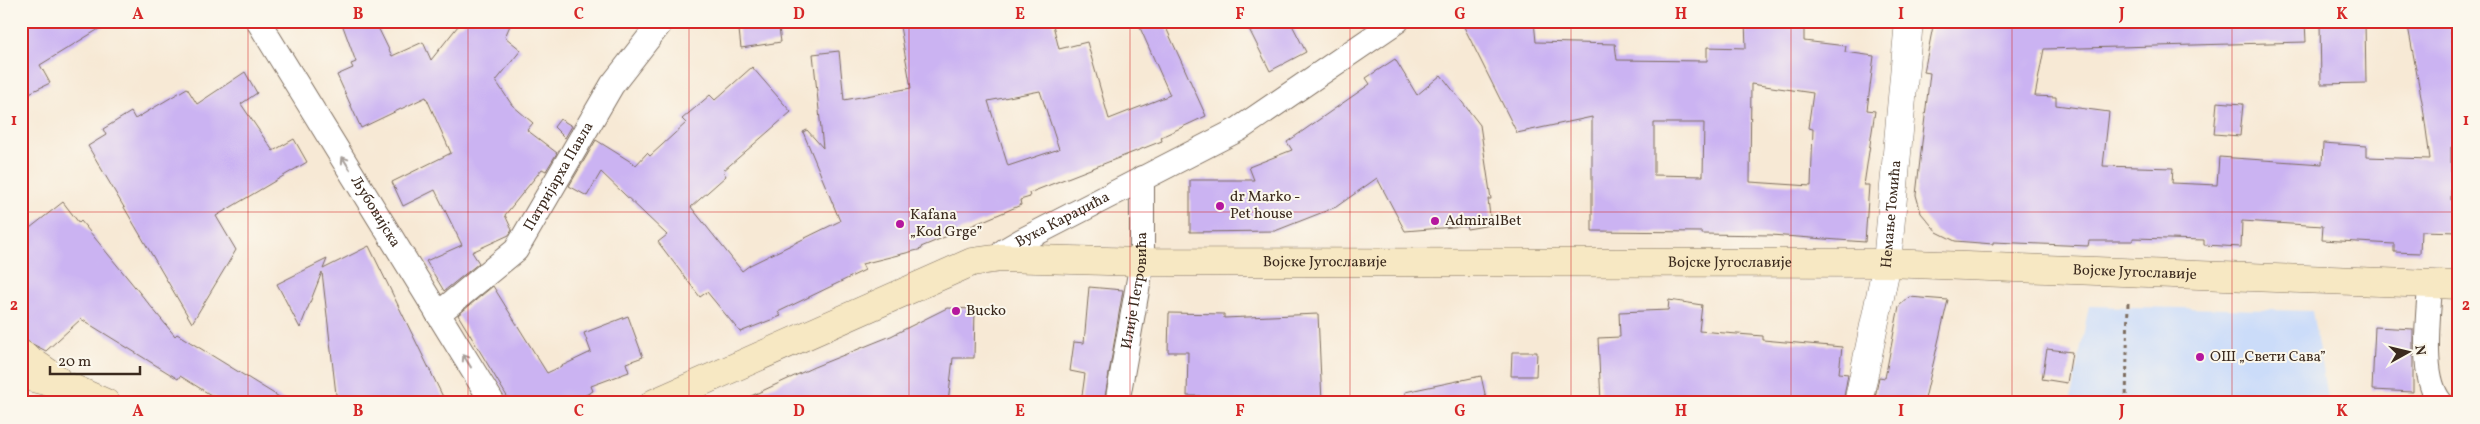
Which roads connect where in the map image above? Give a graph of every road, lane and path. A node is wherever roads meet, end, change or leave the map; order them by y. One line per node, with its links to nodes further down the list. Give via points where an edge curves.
1 (258, 21): 12 (street, Љубовијска, one-way to 1)
2 (662, 21): 12 (street, Патријарха Павла, via 612,85 516,250)
3 (1397, 21): 5 (street, Вука Караџића, via 1239,129)
4 (1909, 21): 8 (street, Немање Томића)
5 (1142, 178): 6 (street, Вука Караџића, via 1023,240 1004,251); 7 (street, Илије Петровића)
6 (1001, 258): 7 (main road, Војске Југославије); 18 (main road, Вука Караџића, via 972,262)
7 (1142, 262): 8 (main road, Војске Југославије); 19 (street, Илије Петровића)
8 (1887, 263): 9 (main road, Војске Југославије); 20 (street, Немање Томића)
9 (2129, 272): 10 (main road, Војске Југославије); 21 (path)
10 (2430, 284): 11 (main road, Војске Југославије); 22 (street, via 2428,368 2430,382)
11 (2459, 284)
12 (438, 314): 17 (street, Љубовијска, one-way to 12)
13 (21, 354): 15 (main road)
14 (21, 375): 15 (main road)
15 (72, 388): 16 (main road)
16 (106, 403)
17 (493, 403)
18 (654, 403)
19 (1117, 403)
20 (1858, 403)
21 (2126, 403)
22 (2441, 403)

